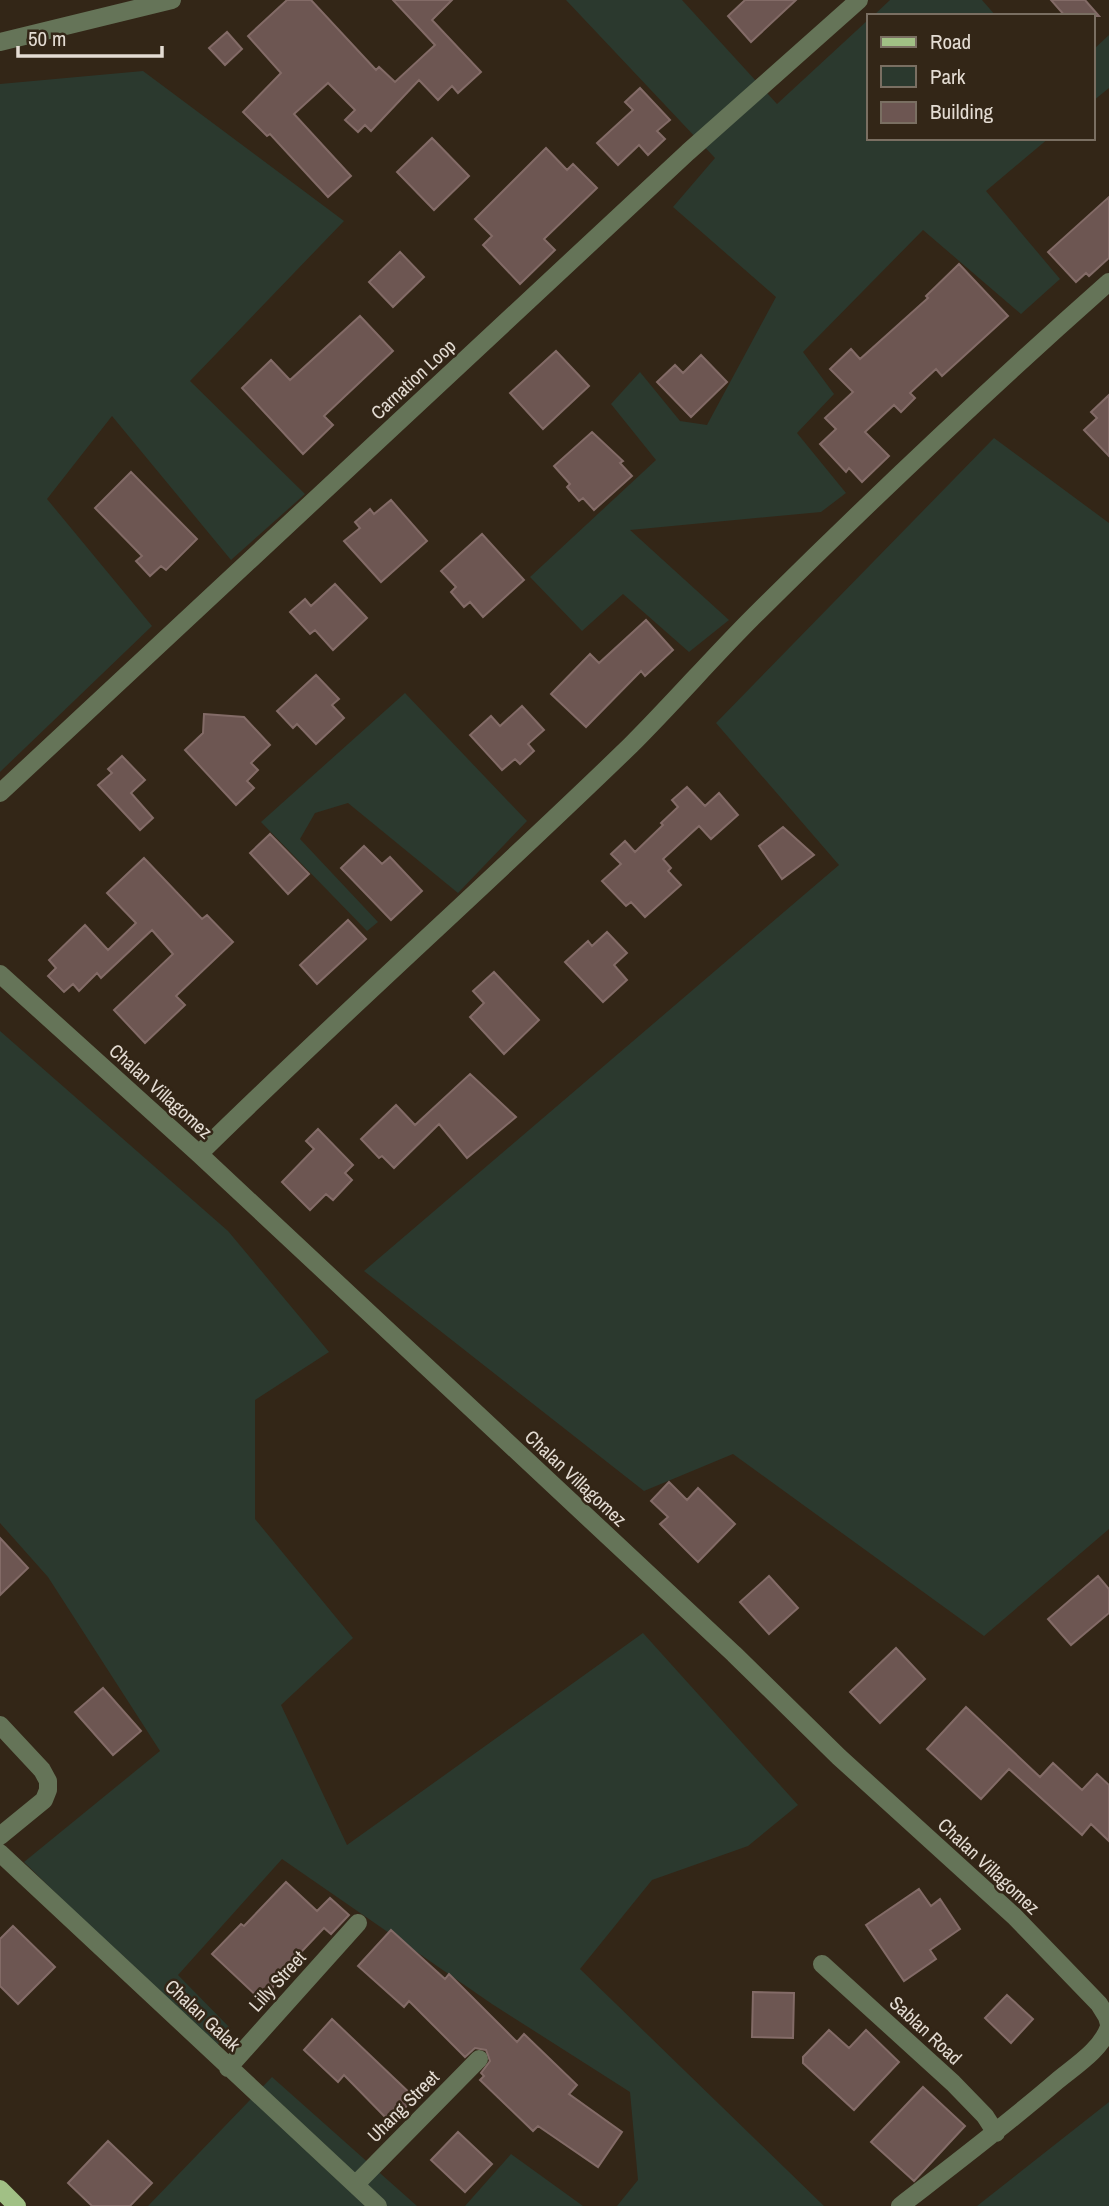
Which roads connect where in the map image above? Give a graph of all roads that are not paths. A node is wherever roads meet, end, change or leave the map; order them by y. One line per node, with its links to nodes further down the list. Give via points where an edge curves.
1 (172, 0): 3 (street)
2 (859, 0): 6 (street, Carnation Loop, via 688,152)
3 (145, 4): 4 (street)
4 (0, 41)
5 (1109, 282): 8 (street, via 858,516 633,743)
6 (0, 793)
7 (0, 974): 8 (street, Chalan Villagomez)
8 (199, 1154): 14 (street, Chalan Villagomez, via 1014,1916 1099,2004)
9 (0, 1725): 10 (street, via 48,1781 44,1800)
10 (0, 1836)
11 (0, 1853): 16 (street, Chalan Galak)
12 (358, 1923): 16 (street, Lilly Street)
13 (822, 1964): 17 (street, Sablan Road, via 953,2084)
14 (1109, 2024): 17 (street, Chalan Villagomez, via 1088,2055)
15 (479, 2059): 18 (street, Uhang Street)
16 (228, 2068): 18 (street, Chalan Galak)
17 (996, 2133): 22 (street, Chalan Villagomez)
18 (356, 2183): 21 (street, Chalan Galak)
19 (0, 2189): 20 (main road)
20 (17, 2206)
21 (378, 2206)
22 (900, 2206)

